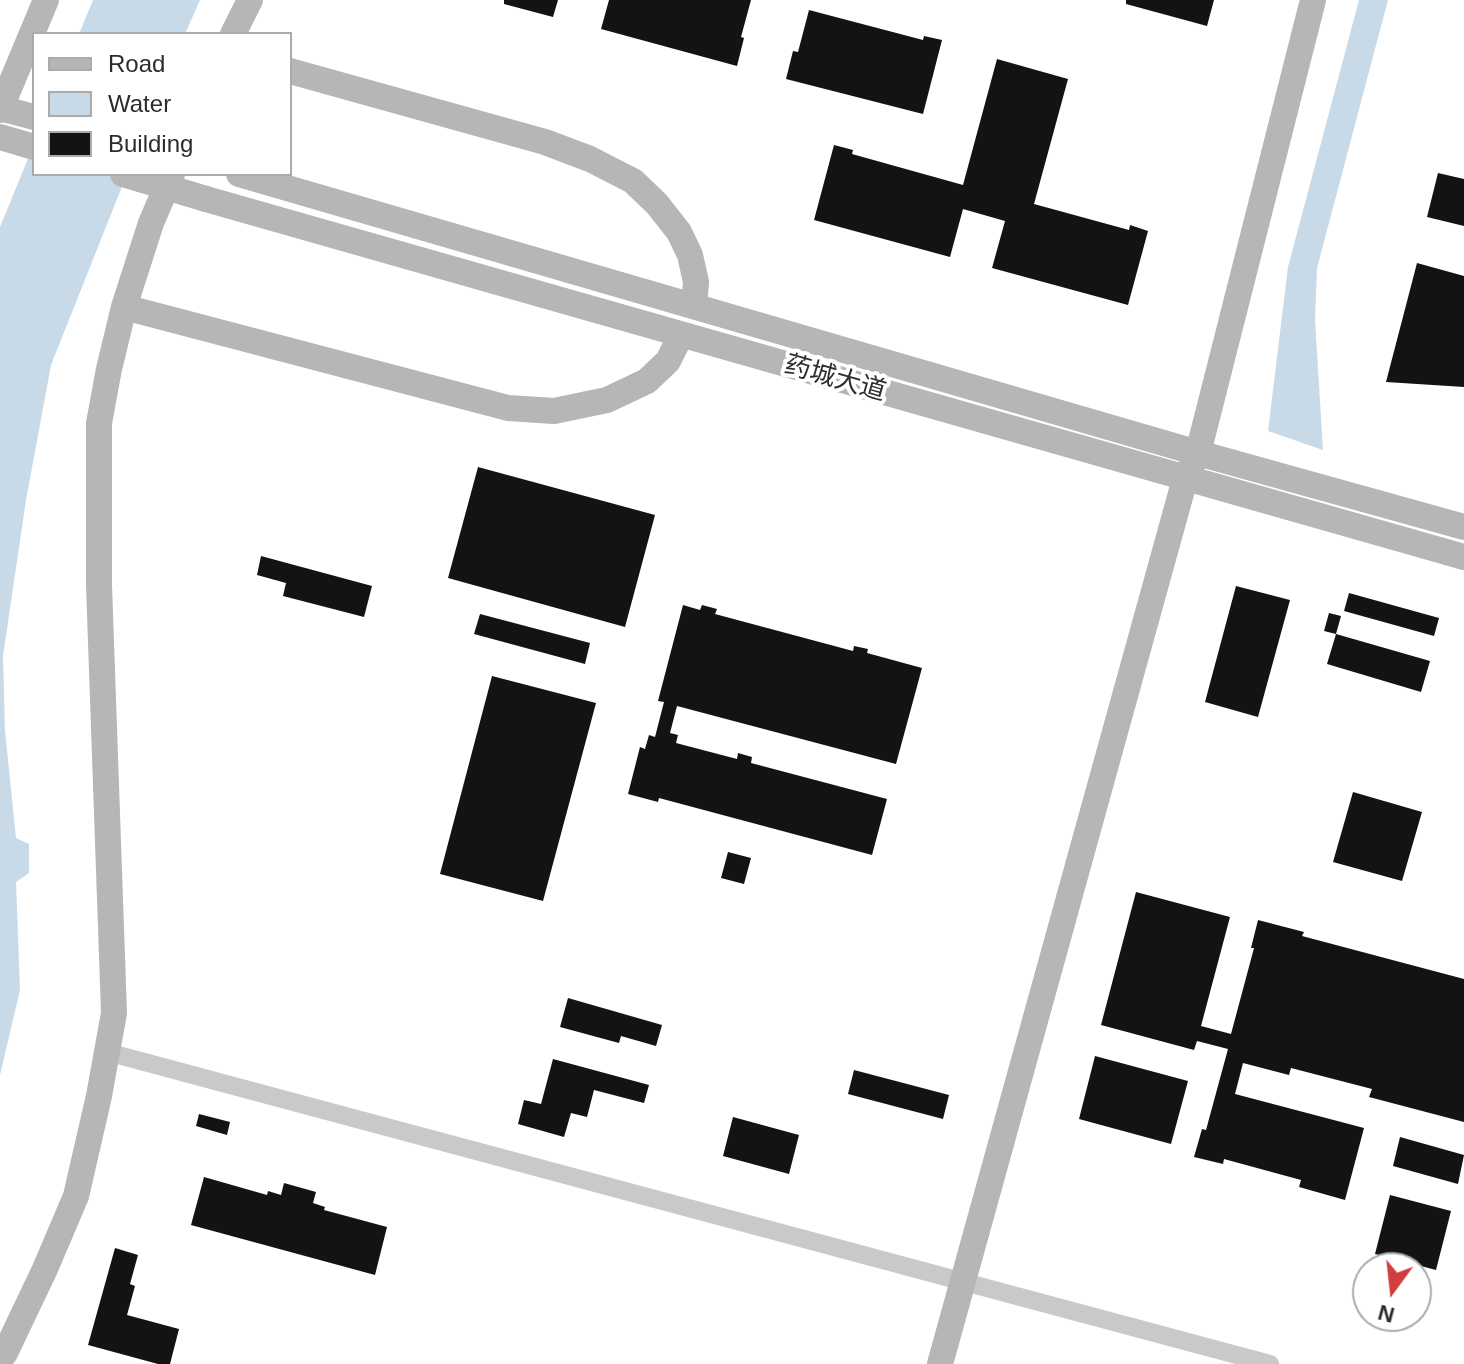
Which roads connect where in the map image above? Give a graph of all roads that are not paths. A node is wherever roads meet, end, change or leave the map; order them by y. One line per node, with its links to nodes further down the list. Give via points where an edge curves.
1 (46, 0): 4 (main road)
2 (250, 0): 5 (main road)
3 (1313, 0): 18 (main road)
4 (32, 32)
5 (234, 32)
6 (32, 33): 8 (main road)
7 (292, 72): 15 (main road, via 545,142 633,181 679,232 696,282)
8 (0, 109): 9 (main road, bridge)
9 (32, 117)
10 (0, 137): 11 (main road)
11 (32, 146)
12 (130, 176): 17 (main road, 药城大道, bridge)
13 (171, 176): 16 (main road)
14 (246, 176): 15 (main road, 药城大道)
15 (694, 306): 18 (main road, 药城大道)
16 (124, 307): 17 (main road, via 508,408 554,411 607,400 647,381 668,361); 22 (main road, via 99,423 99,585 114,1013)
17 (681, 335): 19 (main road, 药城大道)
18 (1198, 453): 19 (main road); 20 (main road, 药城大道)
19 (1185, 479): 21 (main road, 药城大道); 23 (main road)
20 (1464, 527)
21 (1464, 557)
22 (107, 1052): 23 (street); 24 (main road, via 76,1196)
23 (962, 1282): 25 (main road); 26 (street)
24 (0, 1359)
25 (940, 1364)
26 (1270, 1364)

